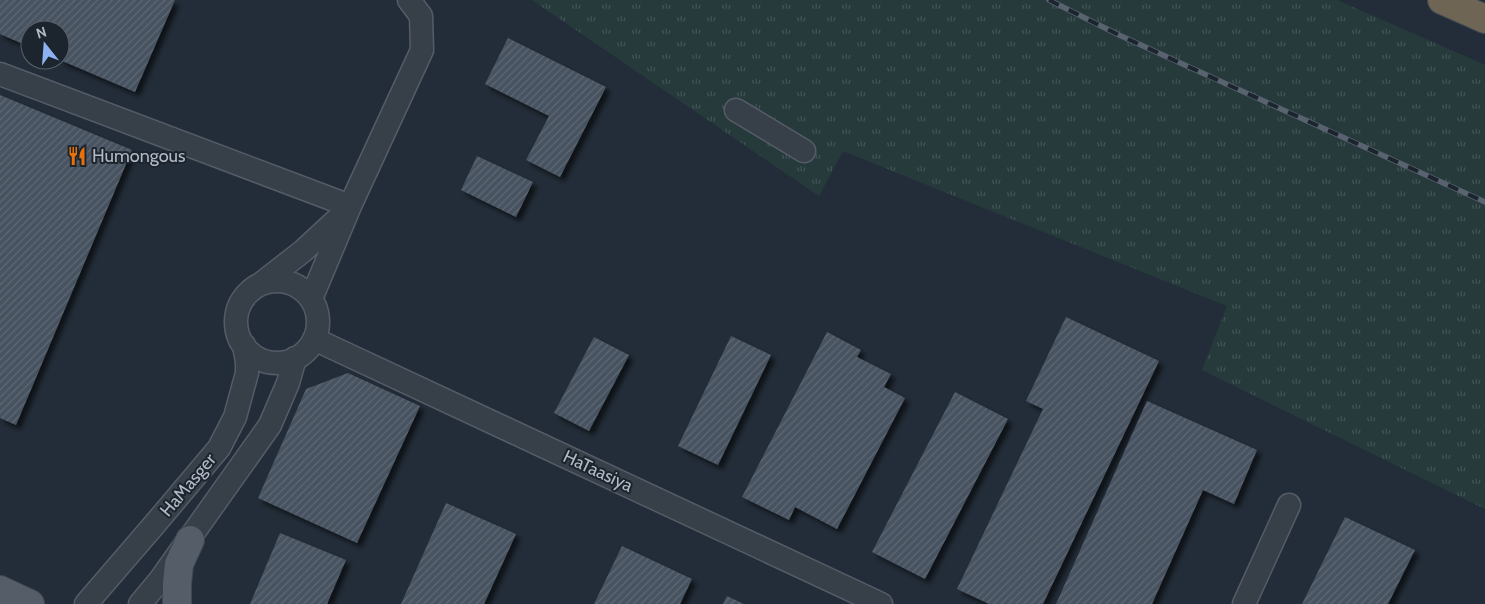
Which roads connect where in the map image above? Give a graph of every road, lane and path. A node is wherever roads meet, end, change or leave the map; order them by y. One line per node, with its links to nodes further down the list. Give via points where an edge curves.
1 (409, 0): 7 (street, via 421,16 422,50)
2 (1442, 0): 3 (highway)
3 (1485, 19)
4 (0, 74): 7 (street)
5 (736, 110): 6 (street)
6 (804, 151)
7 (350, 206): 8 (street, HaMasger, via 324,233); 9 (street)
8 (262, 283): 9 (street, via 289,283); 11 (street, HaMasger, via 242,300 237,312 236,325)
9 (311, 298): 10 (street, via 317,311)
10 (314, 339): 12 (street); 20 (street, HaTaasiya)
11 (244, 345): 12 (street, via 256,357 269,362); 17 (street, HaMasger, via 247,373 235,417 219,448)
12 (295, 358): 14 (street, HaMasger, via 270,425)
13 (1289, 505): 21 (street)
14 (190, 540): 18 (street, HaMasger); 19 (main road, via 179,564)
15 (0, 590): 16 (main road)
16 (30, 604)
17 (86, 604)
18 (140, 604)
19 (177, 604)
20 (882, 604)
21 (1244, 604)

